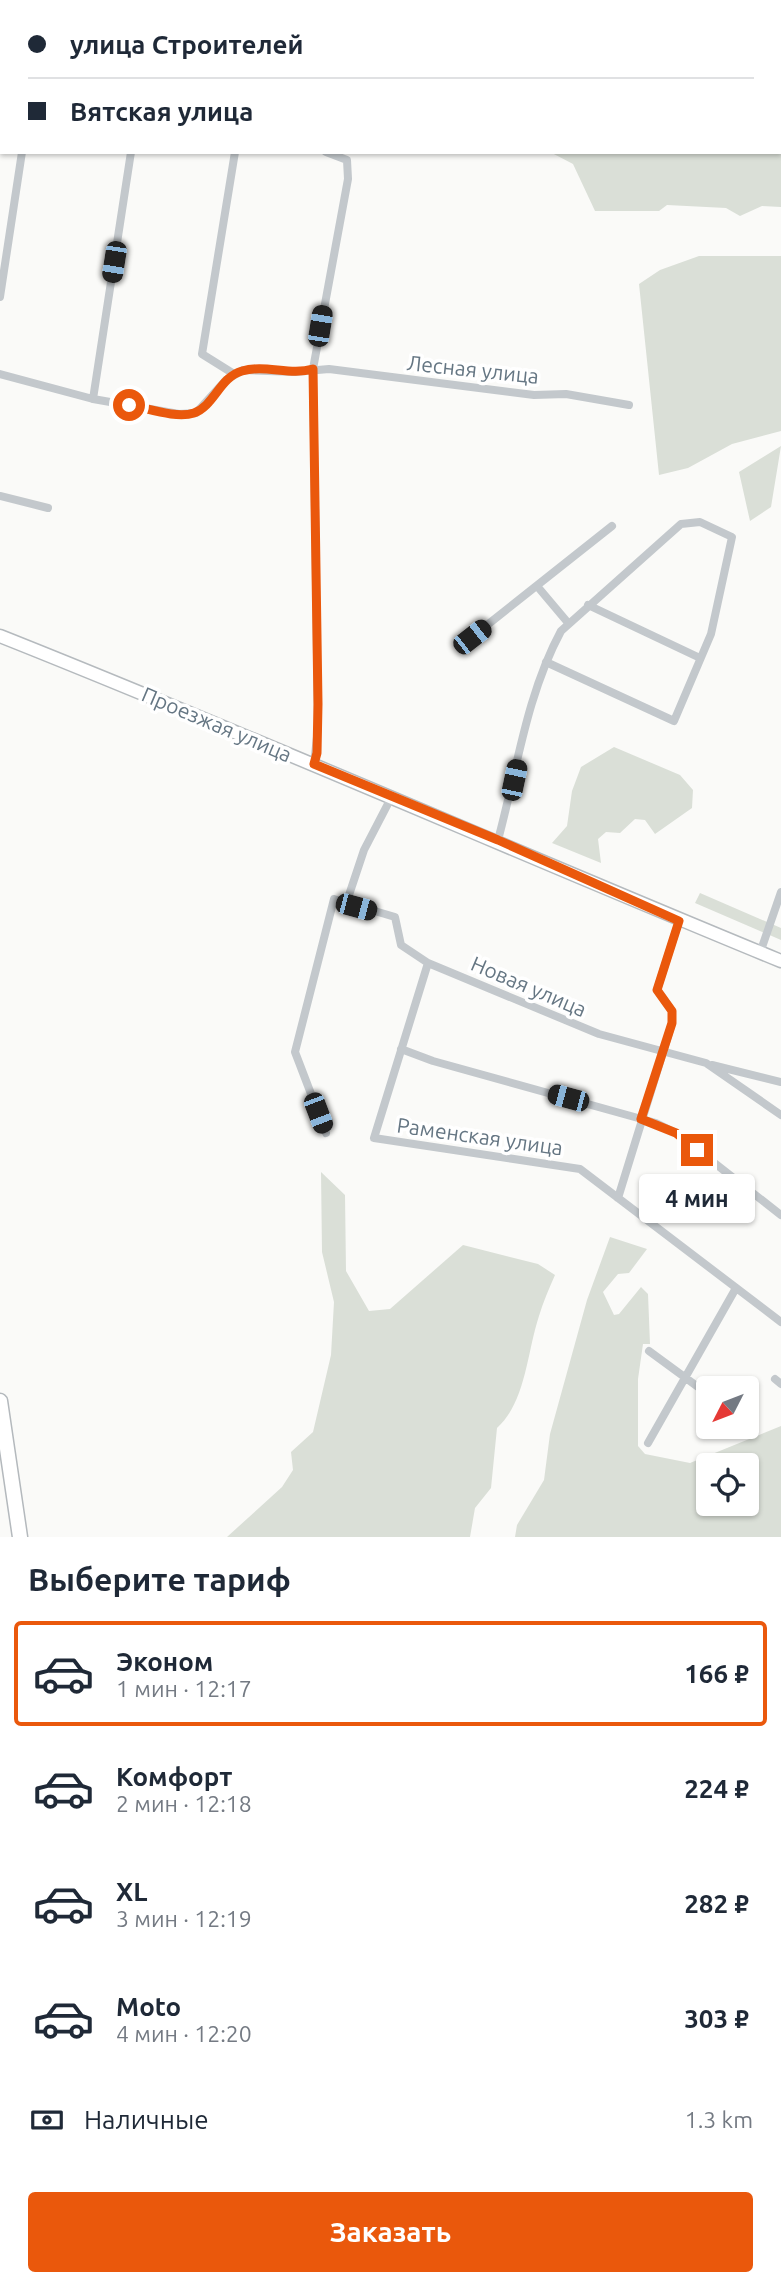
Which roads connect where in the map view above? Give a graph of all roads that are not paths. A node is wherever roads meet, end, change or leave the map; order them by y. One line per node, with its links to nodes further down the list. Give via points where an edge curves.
1 (22, 154): 5 (street)
2 (131, 154): 9 (street)
3 (235, 154): 8 (street, via 202,354)
4 (332, 154): 6 (street, via 347,160 348,179)
5 (0, 297)
6 (313, 372): 8 (street, Лесная улица, via 252,369); 10 (street, Лесная улица, via 534,395 566,394); 21 (street, via 318,704)
7 (0, 374): 9 (street)
8 (234, 374): 9 (street, via 195,413)
9 (93, 399)
10 (629, 405)
11 (0, 496): 12 (street)
12 (48, 508)
13 (612, 526): 14 (street)
14 (537, 586): 16 (street); 18 (street)
15 (588, 605): 16 (street); 19 (street); 19 (street, via 681,524 700,522 732,537 711,634)
16 (569, 624): 20 (street)
17 (0, 636): 21 (main road, Проезжая улица)
18 (472, 637)
19 (700, 658): 20 (street, via 674,721)
20 (546, 662): 23 (street, via 524,725)
21 (314, 764): 22 (main road, Проезжая улица)
22 (392, 796): 23 (main road, Проезжая улица); 25 (street, via 365,850)
23 (498, 840): 26 (main road, Проезжая улица)
24 (781, 892): 27 (street)
25 (346, 904): 29 (street, Новая улица, via 395,917 401,945); 36 (street, via 334,899 295,1052)
26 (679, 921): 27 (main road, Проезжая улица); 31 (street, via 657,990 673,1016)
27 (760, 953): 28 (main road, Проезжая улица)
28 (781, 961)
29 (428, 963): 30 (street); 31 (street, Новая улица, via 600,1034)
30 (401, 1049): 35 (street); 37 (street, Раменская улица, via 374,1138 580,1169)
31 (663, 1054): 32 (street, Новая улица); 35 (street)
32 (706, 1063): 33 (street); 34 (street, Новая улица)
33 (781, 1082)
34 (781, 1115)
35 (641, 1119): 37 (street); 38 (street, via 676,1133)
36 (326, 1133)
37 (618, 1198): 39 (street, Раменская улица)
38 (781, 1215)
39 (736, 1288): 40 (street, Раменская улица); 42 (street)
40 (781, 1322)
41 (649, 1351): 42 (street)
42 (685, 1379): 43 (street); 45 (street)
43 (696, 1386)
44 (0, 1401): 46 (highway)
45 (648, 1443)
46 (20, 1537)

